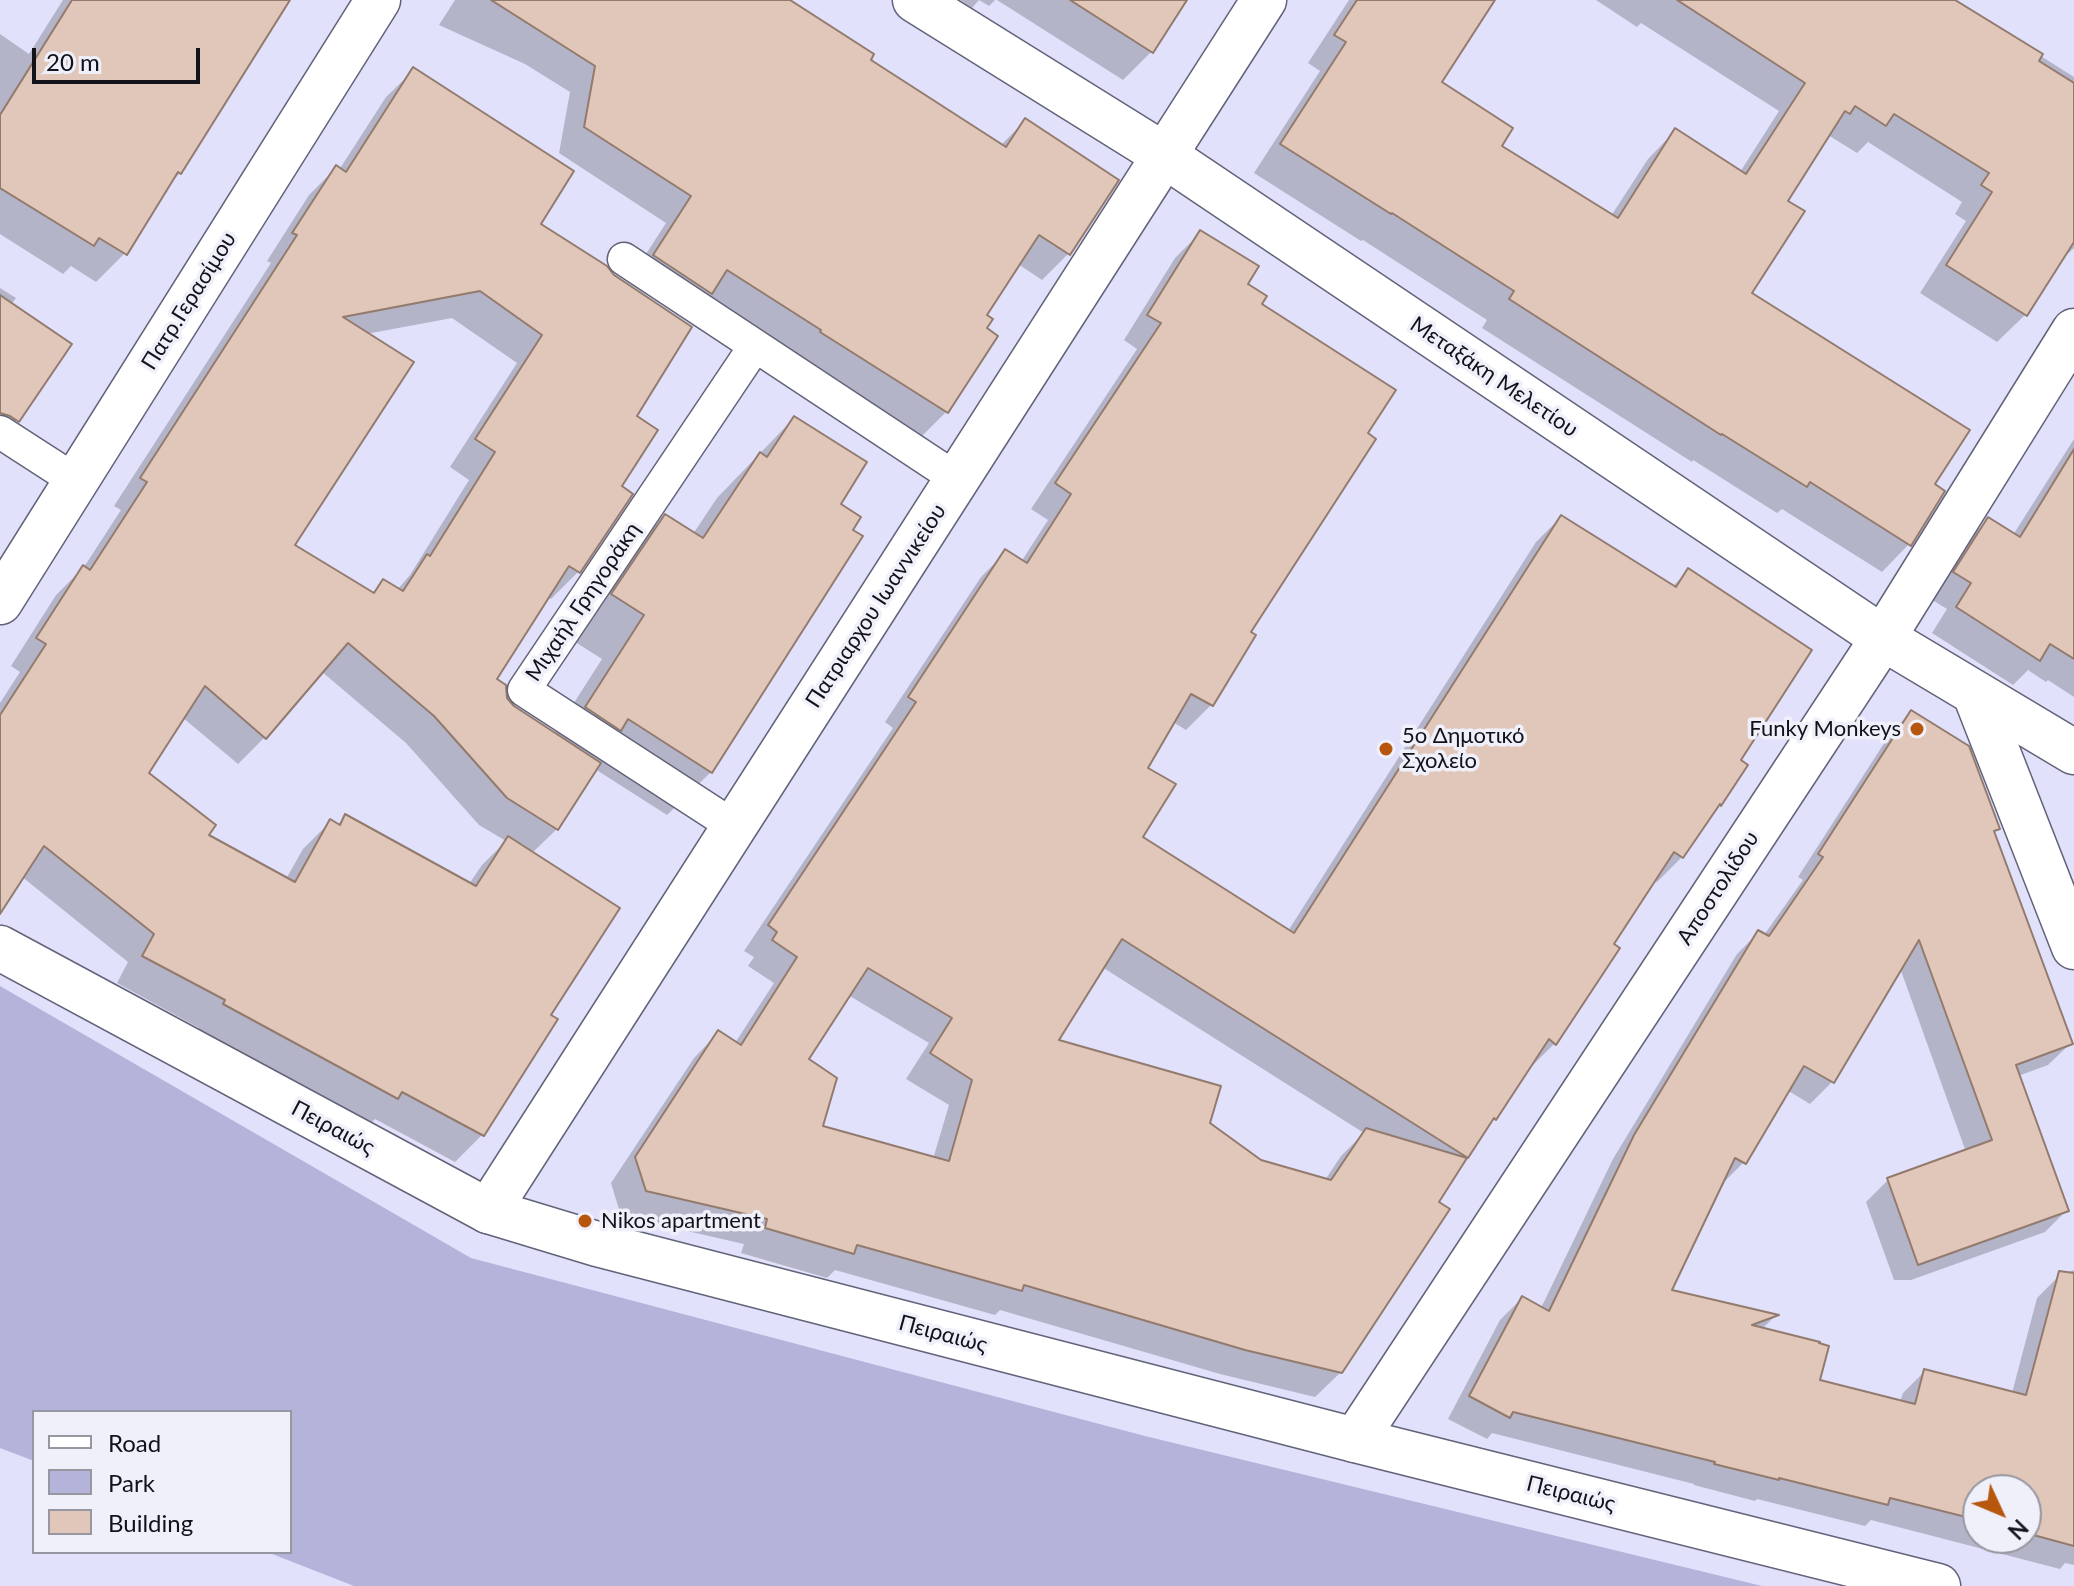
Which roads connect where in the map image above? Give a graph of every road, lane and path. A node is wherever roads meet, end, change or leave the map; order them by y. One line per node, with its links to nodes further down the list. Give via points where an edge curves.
1 (378, 0): 10 (street, Πατρ.Γερασίμου)
2 (915, 0): 4 (street, Μεταξάκη Μελετίου)
3 (1264, 0): 4 (street, Πατριαρχου Ιωαννικείου)
4 (1164, 155): 9 (street, Πατριαρχου Ιωαννικείου); 12 (street, Μεταξάκη Μελετίου)
5 (624, 259): 7 (lane)
6 (2074, 331): 12 (street, Αποστολίδου)
7 (755, 346): 9 (lane); 15 (lane, Μιχαήλ Γρηγοράκη, via 524,690)
8 (0, 432): 10 (lane)
9 (957, 479): 15 (street, Πατριαρχου Ιωαννικείου)
10 (76, 481): 11 (street, Πατρ.Γερασίμου)
11 (0, 602)
12 (1883, 638): 13 (street, Μεταξάκη Μελετίου); 19 (street, Αποστολίδου)
13 (1975, 694): 14 (street, Μεταξάκη Μελετίου); 16 (street)
14 (2074, 752)
15 (735, 827): 18 (street, Πατριαρχου Ιωαννικείου)
16 (2074, 947)
17 (0, 948): 18 (street, Πειραιώς)
18 (488, 1211): 19 (street, Πειραιώς, via 597,1244)
19 (1355, 1440): 20 (street, Πειραιώς)
20 (1938, 1586)

